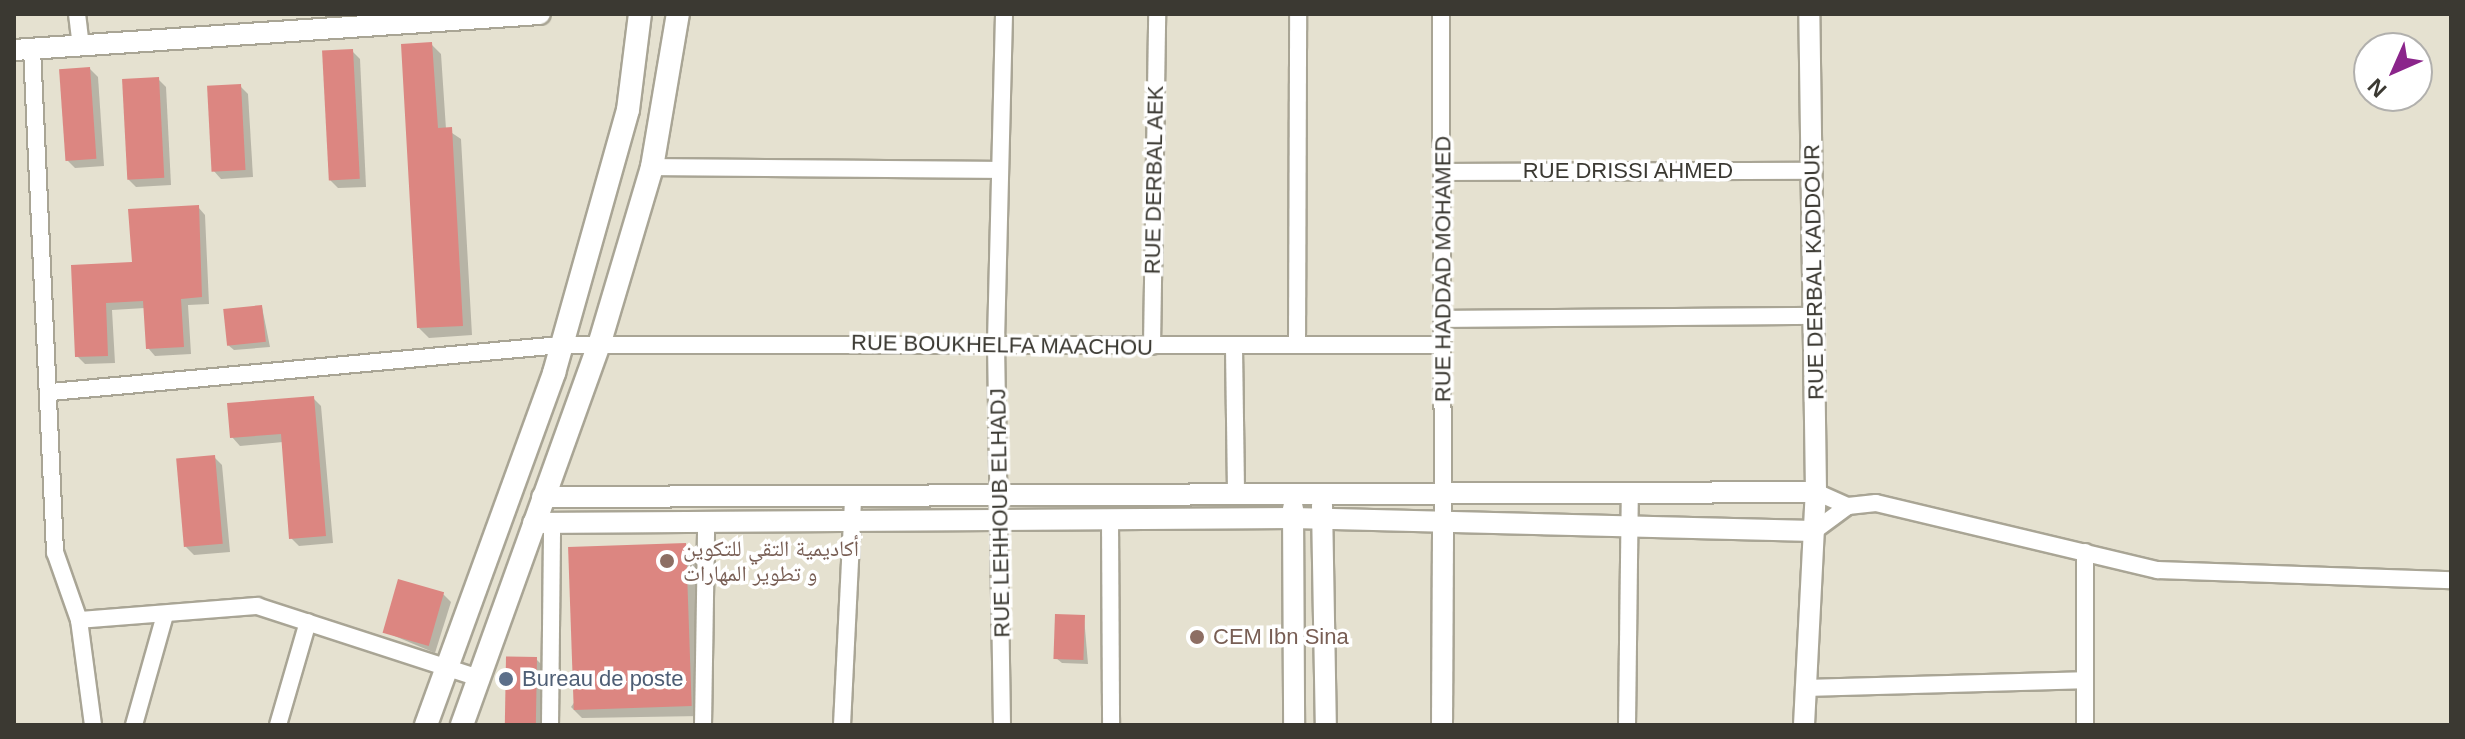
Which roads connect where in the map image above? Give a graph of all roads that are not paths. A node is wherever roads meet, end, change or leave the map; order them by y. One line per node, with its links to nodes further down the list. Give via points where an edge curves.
1 (77, 14): 10 (street)
2 (540, 14): 10 (street)
3 (640, 14): 19 (main road, via 628,110)
4 (678, 14): 12 (main road)
5 (1004, 14): 13 (street, RUE LEHHOUB ELHADJ)
6 (1157, 14): 23 (street, RUE DERBAL AEK)
7 (1298, 14): 21 (street)
8 (1441, 14): 15 (street, RUE HADDAD MOHAMED)
9 (1809, 14): 14 (street, RUE DERBAL KADDOUR)
10 (81, 47): 11 (street)
11 (23, 49): 25 (street)
12 (652, 167): 13 (street); 20 (main road)
13 (1000, 170): 18 (street, RUE LEHHOUB ELHADJ)
14 (1813, 171): 15 (street, RUE DRISSI AHMED); 16 (street, RUE DERBAL KADDOUR)
15 (1443, 172): 17 (street, RUE HADDAD MOHAMED)
16 (1816, 316): 17 (street); 29 (street, RUE DERBAL KADDOUR)
17 (1443, 319): 22 (street, RUE HADDAD MOHAMED)
18 (996, 342): 20 (street, RUE BOUKHELFA MAACHOU); 23 (street, RUE BOUKHELFA MAACHOU); 32 (street, RUE LEHHOUB ELHADJ)
19 (561, 345): 20 (street, RUE BOUKHELFA MAACHOU); 25 (street, RUE BOUKHELFA MAACHOU); 51 (main road)
20 (599, 345): 33 (main road)
21 (1297, 345): 22 (street, RUE BOUKHELFA MAACHOU); 24 (street, RUE BOUKHELFA MAACHOU)
22 (1443, 345): 30 (street, RUE HADDAD MOHAMED)
23 (1152, 346): 24 (street, RUE BOUKHELFA MAACHOU)
24 (1234, 348): 26 (street)
25 (51, 392): 49 (street, via 55,552)
26 (1236, 491): 27 (street); 32 (street)
27 (1293, 492): 28 (street); 37 (street)
28 (1322, 492): 30 (street); 38 (street)
29 (1816, 492): 31 (street); 35 (street); 45 (street, RUE DERBAL KADDOUR)
30 (1442, 493): 31 (street); 42 (street, RUE HADDAD MOHAMED)
31 (1630, 493): 44 (street)
32 (1002, 494): 34 (street); 39 (street, RUE LEHHOUB ELHADJ)
33 (542, 497): 34 (street); 40 (main road)
34 (853, 498): 43 (street)
35 (1848, 506): 45 (street); 46 (street, via 1876,503 1956,517)
36 (1110, 518): 37 (street); 39 (street); 64 (street)
37 (1293, 518): 38 (street); 65 (street)
38 (1322, 518): 42 (street); 66 (street)
39 (1003, 522): 43 (street); 63 (street, RUE LEHHOUB ELHADJ)
40 (542, 523): 41 (street); 52 (main road); 60 (street)
41 (706, 524): 43 (street); 61 (street)
42 (1443, 524): 44 (street); 67 (street)
43 (852, 527): 62 (street)
44 (1629, 528): 45 (street); 68 (street)
45 (1814, 531): 54 (street, RUE DERBAL KADDOUR)
46 (2085, 552): 47 (street, via 2158,570); 53 (street)
47 (2451, 580)
48 (165, 615): 49 (street); 50 (street, via 239,605); 56 (street)
49 (79, 620): 55 (street)
50 (308, 622): 51 (street); 57 (street)
51 (445, 667): 52 (street); 58 (main road)
52 (478, 678): 59 (main road)
53 (2084, 680): 54 (street); 70 (street)
54 (1804, 688): 69 (street, RUE DERBAL KADDOUR)
55 (93, 725)
56 (134, 725)
57 (278, 725)
58 (426, 725)
59 (462, 725)
60 (550, 725)
61 (703, 725)
62 (842, 725)
63 (1002, 725)
64 (1111, 725)
65 (1294, 725)
66 (1326, 725)
67 (1442, 725)
68 (1627, 725)
69 (1804, 725)
70 (2085, 725)

